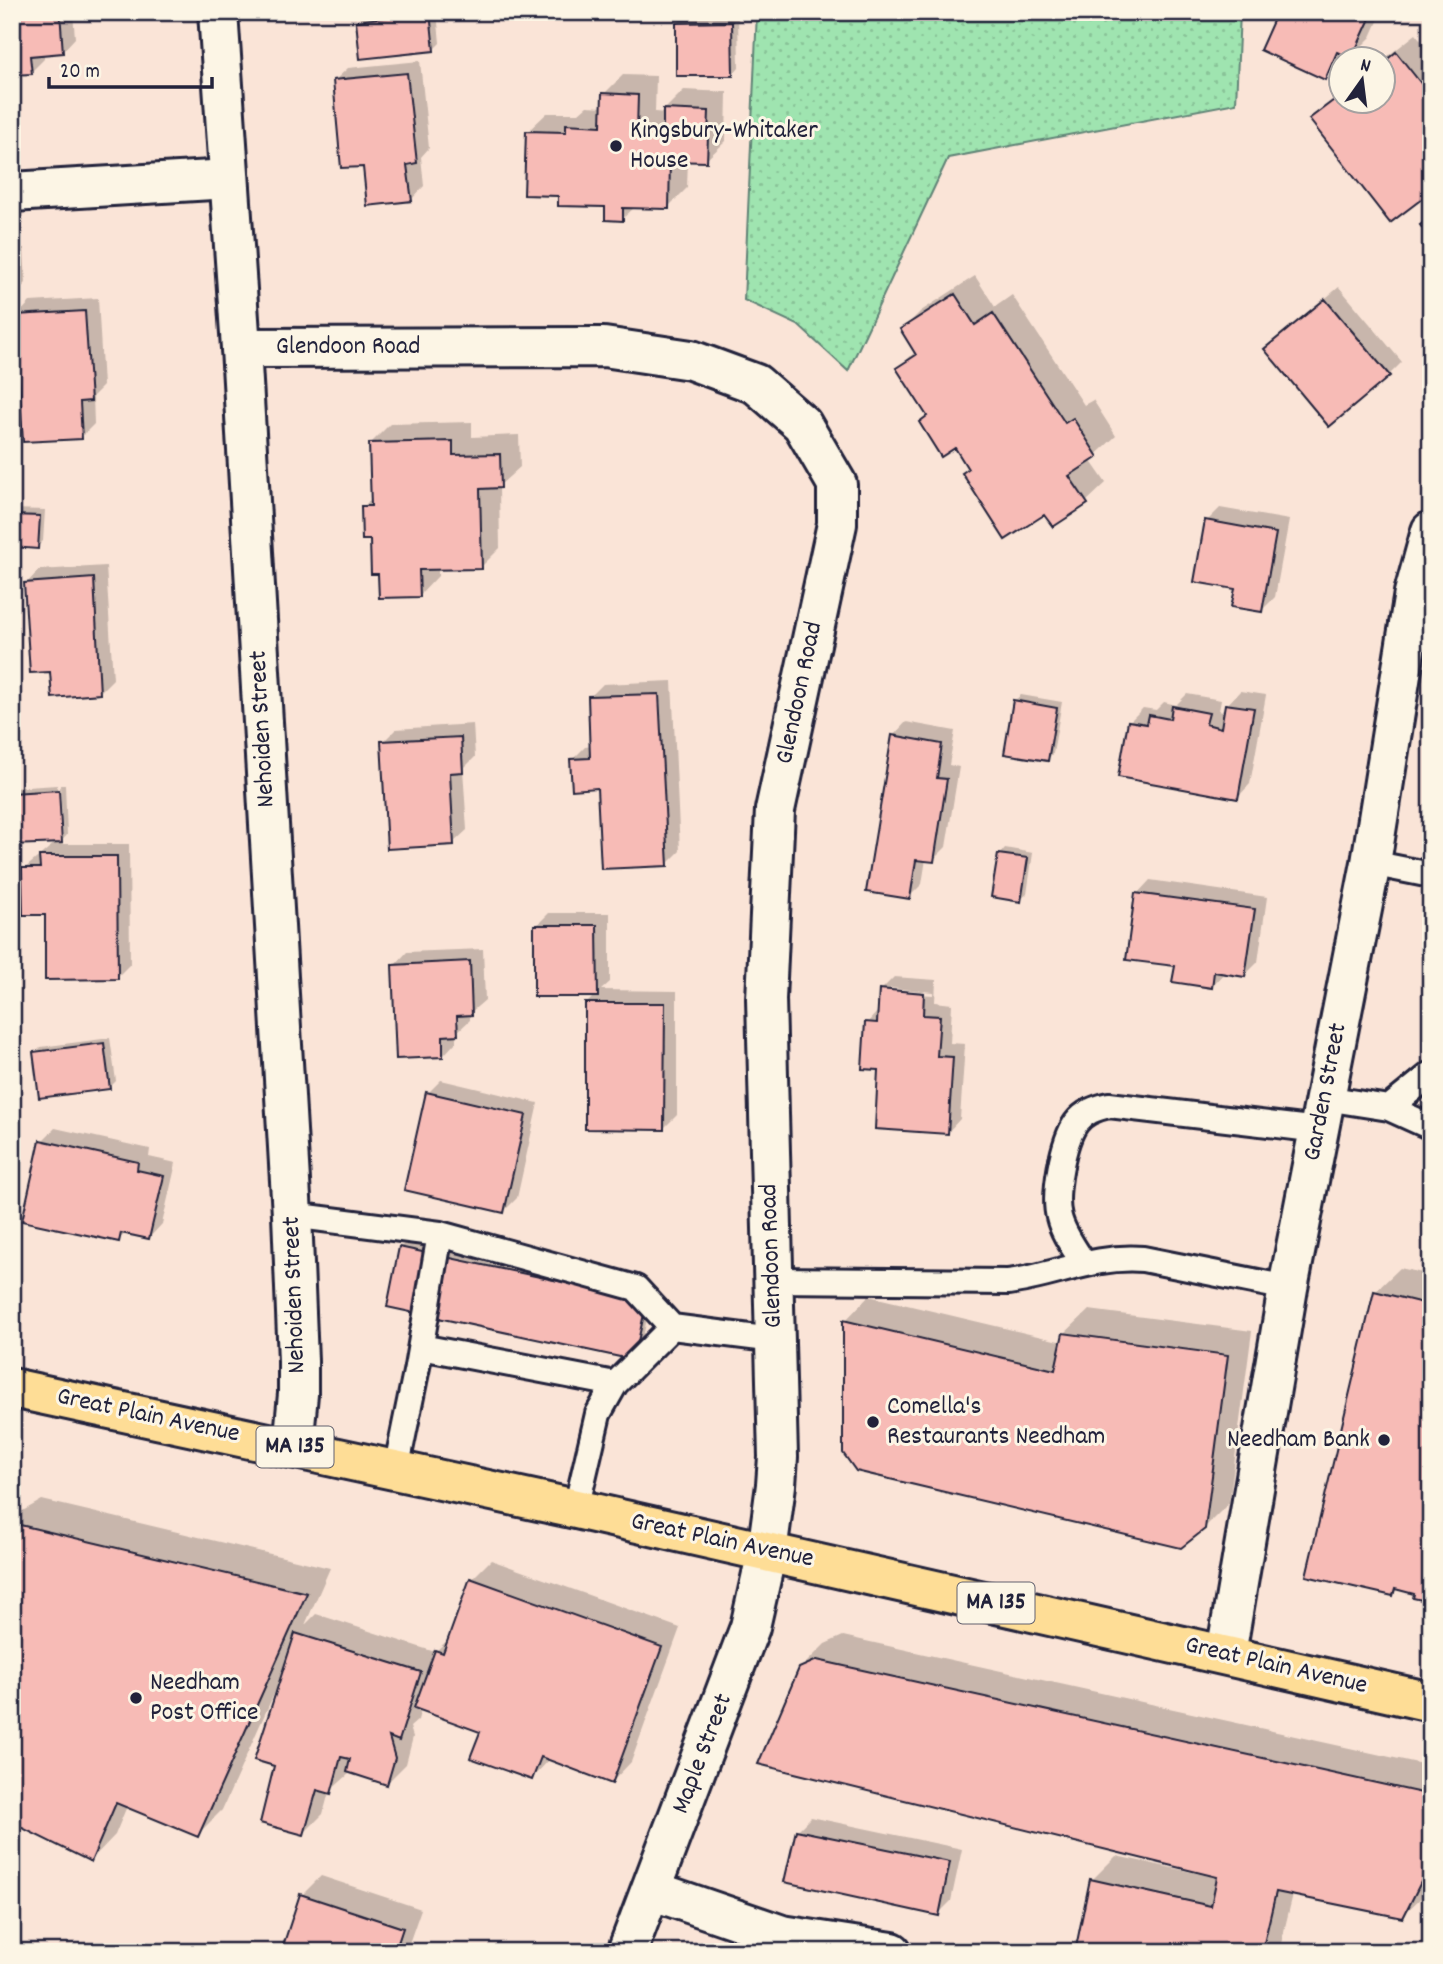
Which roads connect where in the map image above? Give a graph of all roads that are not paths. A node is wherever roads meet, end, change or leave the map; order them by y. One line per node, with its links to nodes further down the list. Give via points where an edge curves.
1 (218, 12): 2 (street, Nehoiden Street)
2 (229, 179): 3 (street); 4 (street, Nehoiden Street)
3 (12, 192)
4 (241, 348): 12 (street, Nehoiden Street); 15 (street, Glendoon Road, via 604,346 691,360 756,384 802,424 837,484 837,524 775,810 766,999)
5 (1431, 531): 6 (street, Garden Street, via 1414,593)
6 (1371, 863): 7 (lane); 10 (street, Garden Street)
7 (1431, 875)
8 (1431, 1074): 9 (lane)
9 (1389, 1108): 10 (lane); 11 (lane)
10 (1322, 1114): 14 (lane, via 1109,1105 1088,1112 1072,1131 1055,1201 1065,1232); 16 (street, Garden Street)
11 (1431, 1127)
12 (292, 1215): 13 (lane); 22 (street, Nehoiden Street, via 298,1372)
13 (440, 1234): 17 (lane, via 636,1288); 19 (lane)
14 (1084, 1264): 15 (lane, via 1008,1282); 16 (lane, via 1143,1259)
15 (772, 1280): 18 (street, Glendoon Road)
16 (1287, 1288): 26 (street, Garden Street)
17 (672, 1327): 18 (lane); 20 (lane)
18 (774, 1340): 25 (street, Glendoon Road, via 778,1457)
19 (421, 1347): 20 (lane); 23 (lane)
20 (615, 1384): 24 (lane, via 598,1414)
21 (12, 1388): 22 (main road, Great Plain Avenue / MA 135)
22 (293, 1447): 23 (main road, Great Plain Avenue / MA 135)
23 (396, 1470): 24 (main road, Great Plain Avenue / MA 135)
24 (576, 1509): 25 (main road, Great Plain Avenue / MA 135)
25 (766, 1552): 26 (main road, Great Plain Avenue / MA 135); 28 (street, Maple Street, via 750,1627)
26 (1226, 1654): 27 (main road, Great Plain Avenue / MA 135)
27 (1431, 1702)
28 (651, 1890): 29 (street, Maple Street); 30 (street, via 782,1935)
29 (627, 1952)
30 (892, 1952)

